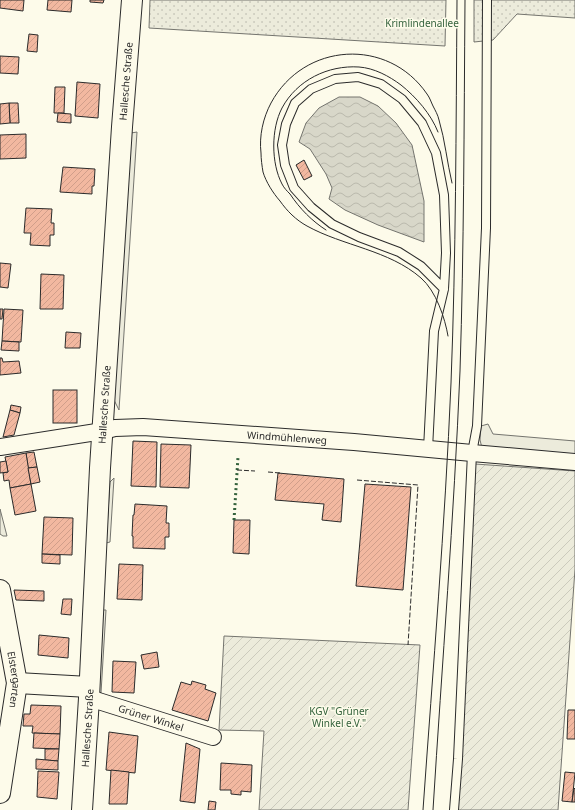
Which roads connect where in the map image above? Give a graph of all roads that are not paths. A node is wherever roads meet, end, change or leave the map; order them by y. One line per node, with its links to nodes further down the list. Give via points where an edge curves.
1 (132, 0): 4 (street, Hallesche Straße)
2 (487, 0): 7 (lane, via 486,228 477,426)
3 (444, 289): 3 (lane, via 421,266 399,252 332,224 311,207 294,188 285,165 282,145 286,124 295,103 312,89 335,79 358,77 375,82 402,99 422,123 436,153 444,196); 6 (lane, via 434,331)
4 (103, 431): 5 (street, Windmühlenweg); 6 (street, Windmühlenweg, via 143,427); 11 (street, Hallesche Straße)
5 (0, 446)
6 (428, 449): 7 (street, Windmühlenweg)
7 (472, 453): 8 (street, Windmühlenweg); 15 (lane)
8 (575, 462)
9 (0, 590): 10 (street, Elstergarten)
10 (17, 683): 11 (street, Grüner Winkel); 13 (street, Elstergarten)
11 (89, 692): 12 (street, Grüner Winkel); 14 (street, Hallesche Straße)
12 (213, 737)
13 (0, 793)
14 (82, 810)
15 (454, 810)

